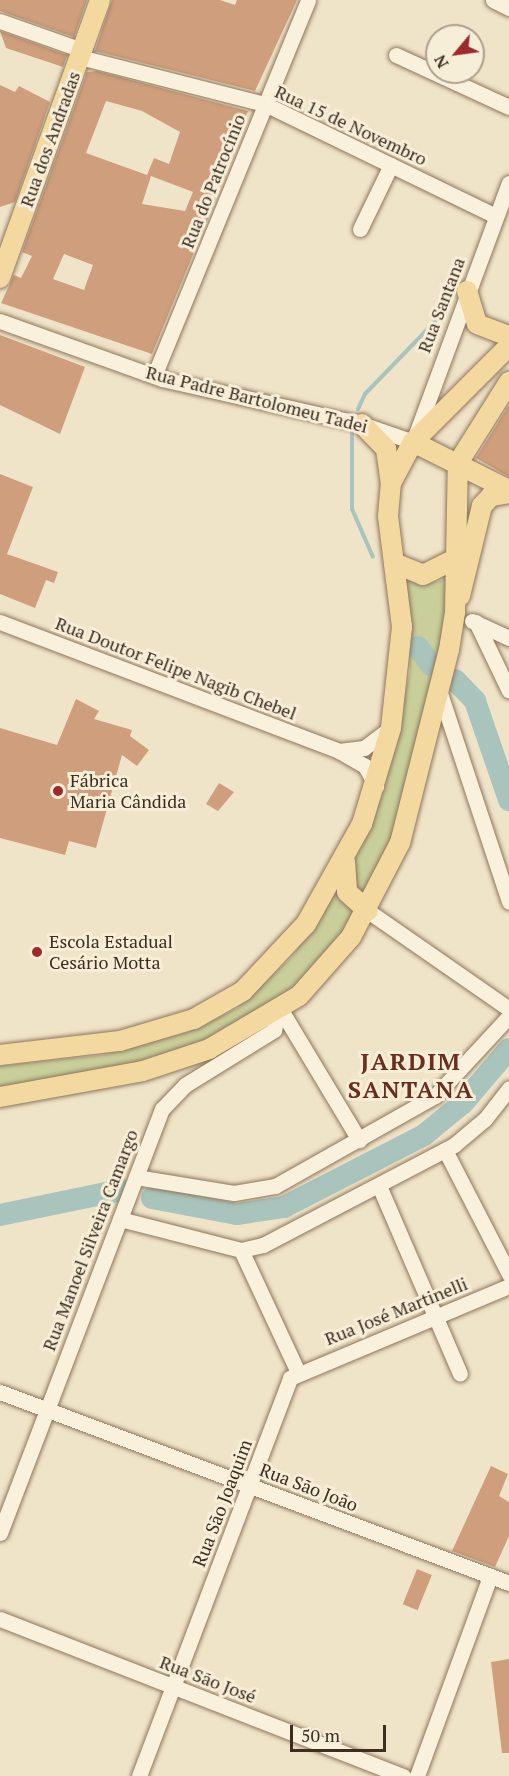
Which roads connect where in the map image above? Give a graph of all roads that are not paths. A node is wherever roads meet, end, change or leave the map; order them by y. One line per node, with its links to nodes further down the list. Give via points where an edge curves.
1 (100, 0): 6 (main road, Rua dos Andradas)
2 (308, 0): 8 (street, Rua do Patrocínio)
3 (493, 0): 4 (street)
4 (509, 8)
5 (0, 21): 6 (street, Rua 15 de Novembro)
6 (81, 53): 8 (street, Rua 15 de Novembro); 14 (main road, Rua dos Andradas)
7 (396, 55): 9 (street)
8 (265, 104): 10 (street, Rua 15 de Novembro); 19 (street, Rua do Patrocínio)
9 (509, 107)
10 (391, 165): 12 (street, Rua 15 de Novembro); 13 (street)
11 (509, 183): 12 (street, Rua Santana)
12 (496, 216): 15 (street, Rua Santana)
13 (360, 229)
14 (0, 278)
15 (467, 291): 17 (main road, via 477,324); 22 (street, Rua Santana)
16 (0, 321): 19 (street, Rua Padre Bartolomeu Tadei)
17 (509, 336)
18 (509, 346): 22 (main road)
19 (154, 376): 21 (street, Rua Padre Bartolomeu Tadei)
20 (509, 382): 23 (main road)
21 (363, 424): 22 (street, Rua Padre Bartolomeu Tadei); 24 (main road, via 386,449)
22 (413, 442): 23 (main road, Rua Padre Bartolomeu Tadei); 24 (main road)
23 (458, 463): 25 (main road, Rua Padre Bartolomeu Tadei); 27 (main road)
24 (391, 483): 28 (main road)
25 (509, 491): 26 (main road, via 484,502)
26 (474, 544): 27 (main road); 29 (main road)
27 (454, 562): 28 (main road, via 423,575); 29 (main road)
28 (394, 563): 35 (main road, via 402,638)
29 (455, 615): 31 (street); 33 (main road)
30 (0, 622): 36 (street, Rua Doutor Felipe Nagib Chebel)
31 (476, 622): 32 (street); 34 (street)
32 (509, 638)
33 (439, 690): 39 (street); 40 (main road, via 400,843)
34 (509, 691)
35 (391, 728): 36 (street, via 364,748); 37 (main road)
36 (339, 751): 37 (street, Rua Doutor Felipe Nagib Chebel, via 366,766)
37 (376, 786): 38 (main road)
38 (345, 862): 40 (main road, via 347,892); 44 (main road, via 276,959 218,1007 120,1041)
39 (509, 902)
40 (368, 911): 41 (street); 42 (main road, via 329,966)
41 (509, 1009)
42 (279, 1011): 46 (main road, via 209,1049 143,1071); 47 (street); 49 (street, Rua Manoel Silveira Camargo, via 274,1030 167,1101)
43 (509, 1016): 47 (street, via 435,1096)
44 (0, 1055)
45 (509, 1088): 48 (street, via 468,1135)
46 (0, 1097)
47 (359, 1140): 49 (street, via 276,1186 248,1194)
48 (445, 1150): 50 (street); 53 (street)
49 (136, 1177): 51 (street, Rua Manoel Silveira Camargo)
50 (380, 1188): 52 (street, via 263,1245); 55 (street)
51 (120, 1219): 52 (street); 59 (street, Rua Manoel Silveira Camargo)
52 (241, 1250): 56 (street)
53 (509, 1274)
54 (509, 1286): 55 (street, Rua José Martinelli)
55 (435, 1316): 56 (street, Rua José Martinelli); 57 (street)
56 (298, 1372): 60 (street, Rua São Joaquim, via 290,1378)
57 (460, 1374)
58 (0, 1392): 59 (street, Rua São João)
59 (46, 1409): 60 (street, Rua São João); 61 (street, Rua Manoel Silveira Camargo)
60 (250, 1486): 62 (street, Rua São João); 64 (street, Rua São Joaquim)
61 (0, 1533)
62 (502, 1578): 67 (street)
63 (0, 1619): 64 (street, Rua São José)
64 (173, 1686): 65 (street, Rua São Joaquim); 66 (street, Rua São José)
65 (139, 1776)
66 (403, 1776)
67 (417, 1776)

